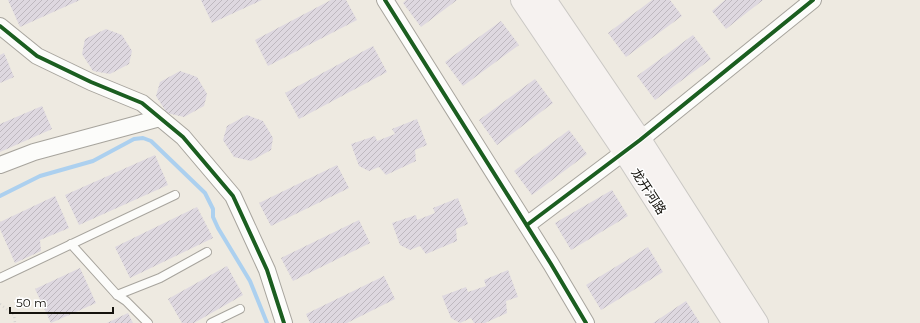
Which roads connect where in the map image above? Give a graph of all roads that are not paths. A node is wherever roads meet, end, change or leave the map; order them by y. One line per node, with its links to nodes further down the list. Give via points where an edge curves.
1 (385, 0): 10 (street)
2 (522, 0): 7 (main road, 龙开河路)
3 (545, 0): 7 (main road, 龙开河路)
4 (813, 0): 7 (street)
5 (0, 26): 6 (street, via 37,56 142,103)
6 (160, 118): 8 (street, via 34,152); 18 (street, via 183,137 233,196 267,270)
7 (632, 146): 10 (street); 20 (main road, 龙开河路); 21 (main road, 龙开河路)
8 (0, 164)
9 (175, 195): 11 (lane)
10 (527, 225): 19 (street)
11 (71, 244): 13 (lane); 14 (lane)
12 (207, 252): 14 (lane, via 160,278)
13 (0, 278)
14 (117, 295): 16 (lane)
15 (240, 309): 17 (lane)
16 (148, 323)
17 (211, 323)
18 (284, 323)
19 (586, 323)
20 (734, 323)
21 (757, 323)

